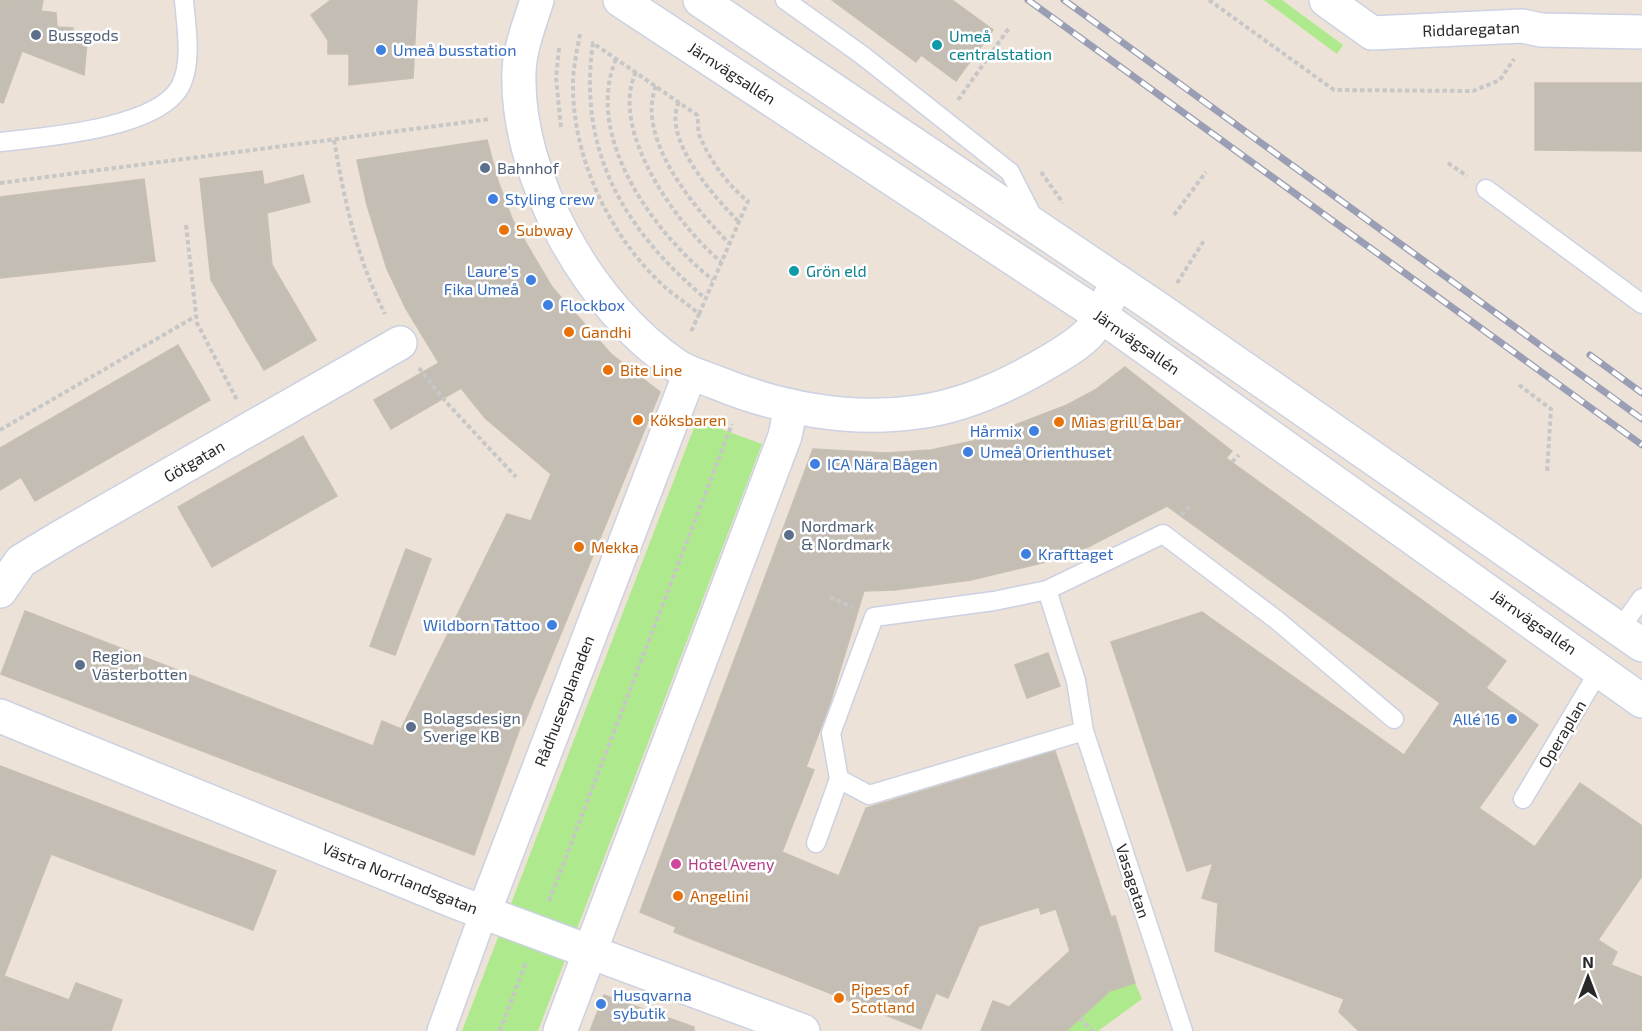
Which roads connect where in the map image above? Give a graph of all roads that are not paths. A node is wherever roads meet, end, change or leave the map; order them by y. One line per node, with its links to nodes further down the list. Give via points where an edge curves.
1 (184, 0): 9 (lane, via 185,65 181,85 169,101 85,133)
2 (537, 0): 16 (street, via 519,71 525,135 534,169 557,225 592,282 641,335 676,366)
3 (620, 0): 14 (street, Järnvägsallén)
4 (700, 0): 11 (street)
5 (785, 0): 11 (lane, via 862,55 1010,172)
6 (1326, 0): 7 (street, Riddaregatan, via 1372,33)
7 (1521, 13): 8 (street, Riddaregatan, via 1540,30)
8 (1642, 32)
9 (0, 142)
10 (1486, 189): 13 (lane)
11 (1039, 229): 12 (street)
12 (1117, 282): 14 (street); 21 (street, via 1166,301)
13 (1642, 304)
14 (1101, 316): 17 (street, via 1087,335 1051,360 967,399 918,412 867,415); 22 (street, Järnvägsallén)
15 (400, 343): 19 (street, Götgatan, via 21,561)
16 (690, 373): 17 (street); 30 (street, Rådhusesplanaden)
17 (791, 406): 31 (street, via 785,436)
18 (1047, 590): 25 (lane, via 1163,534 1278,621); 26 (lane, Vasagatan, via 1076,681); 27 (lane, via 874,617 831,734)
19 (0, 591)
20 (1642, 598): 21 (lane)
21 (1631, 637)
22 (1600, 669): 23 (street, Järnvägsallén); 28 (lane, Operaplan)
23 (1642, 701)
24 (0, 716): 30 (street, Västra Norrlandsgatan)
25 (1394, 719)
26 (1083, 731): 27 (lane, via 869,795); 35 (lane, Vasagatan)
27 (839, 779): 29 (lane)
28 (1523, 798)
29 (816, 843)
30 (484, 912): 31 (street, Västra Norrlandsgatan); 32 (street, Rådhusesplanaden)
31 (591, 952): 33 (street); 34 (street, Västra Norrlandsgatan)
32 (441, 1031)
33 (560, 1031)
34 (803, 1031)
35 (1183, 1031)

